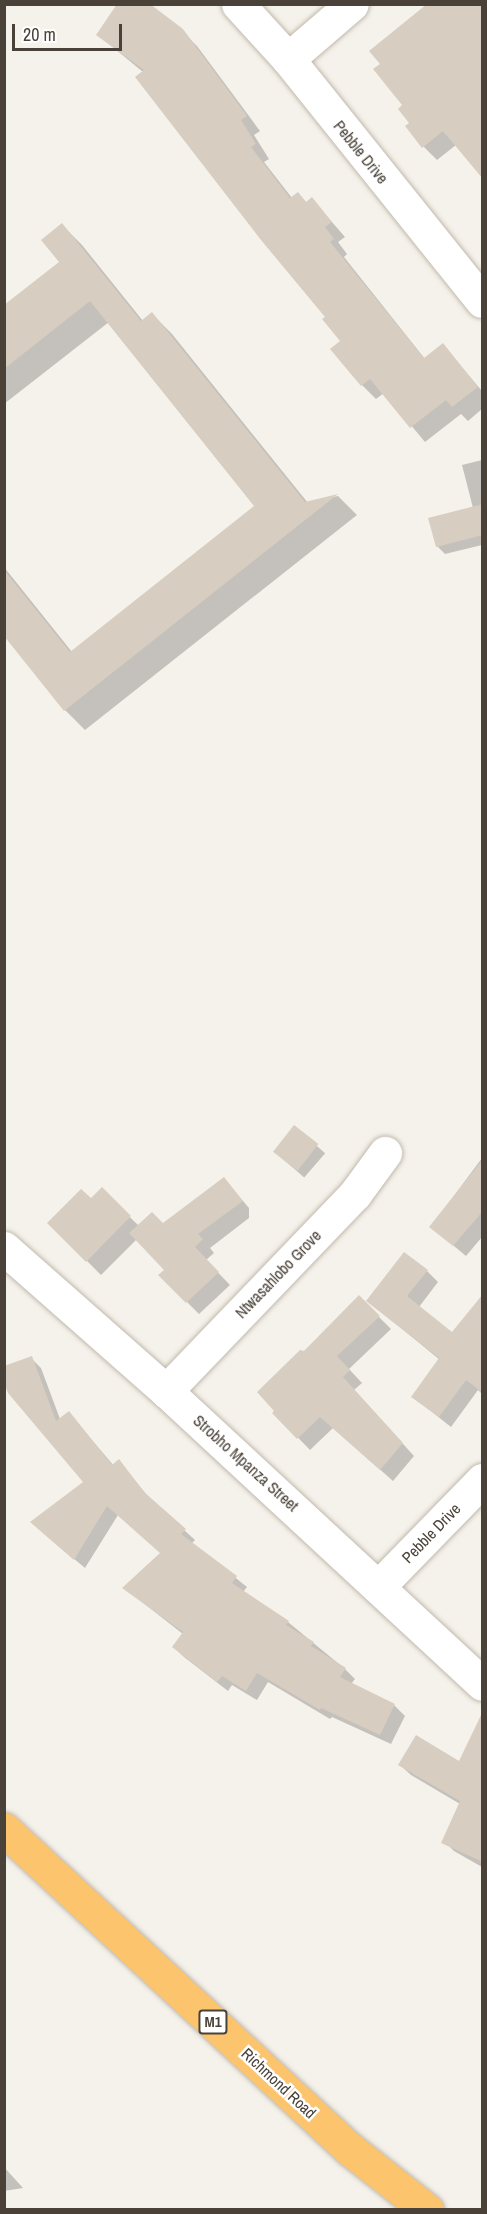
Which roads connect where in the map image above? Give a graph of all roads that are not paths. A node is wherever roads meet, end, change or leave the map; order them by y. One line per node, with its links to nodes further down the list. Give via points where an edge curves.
1 (237, 4): 3 (street, Pebble Drive)
2 (352, 4): 3 (street)
3 (288, 59): 4 (street, Pebble Drive, via 412,216)
4 (478, 284)
5 (385, 1153): 7 (street, Ntwasahlobo Grove, via 355,1194)
6 (4, 1248): 7 (street, Strobho Mpanza Street)
7 (166, 1391): 9 (street, Strobho Mpanza Street)
8 (483, 1480): 9 (street, Pebble Drive)
9 (379, 1586): 10 (street, Strobho Mpanza Street)
10 (483, 1684)
11 (4, 1829): 12 (highway, Richmond Road / M1, via 351,2150)
12 (427, 2210)

